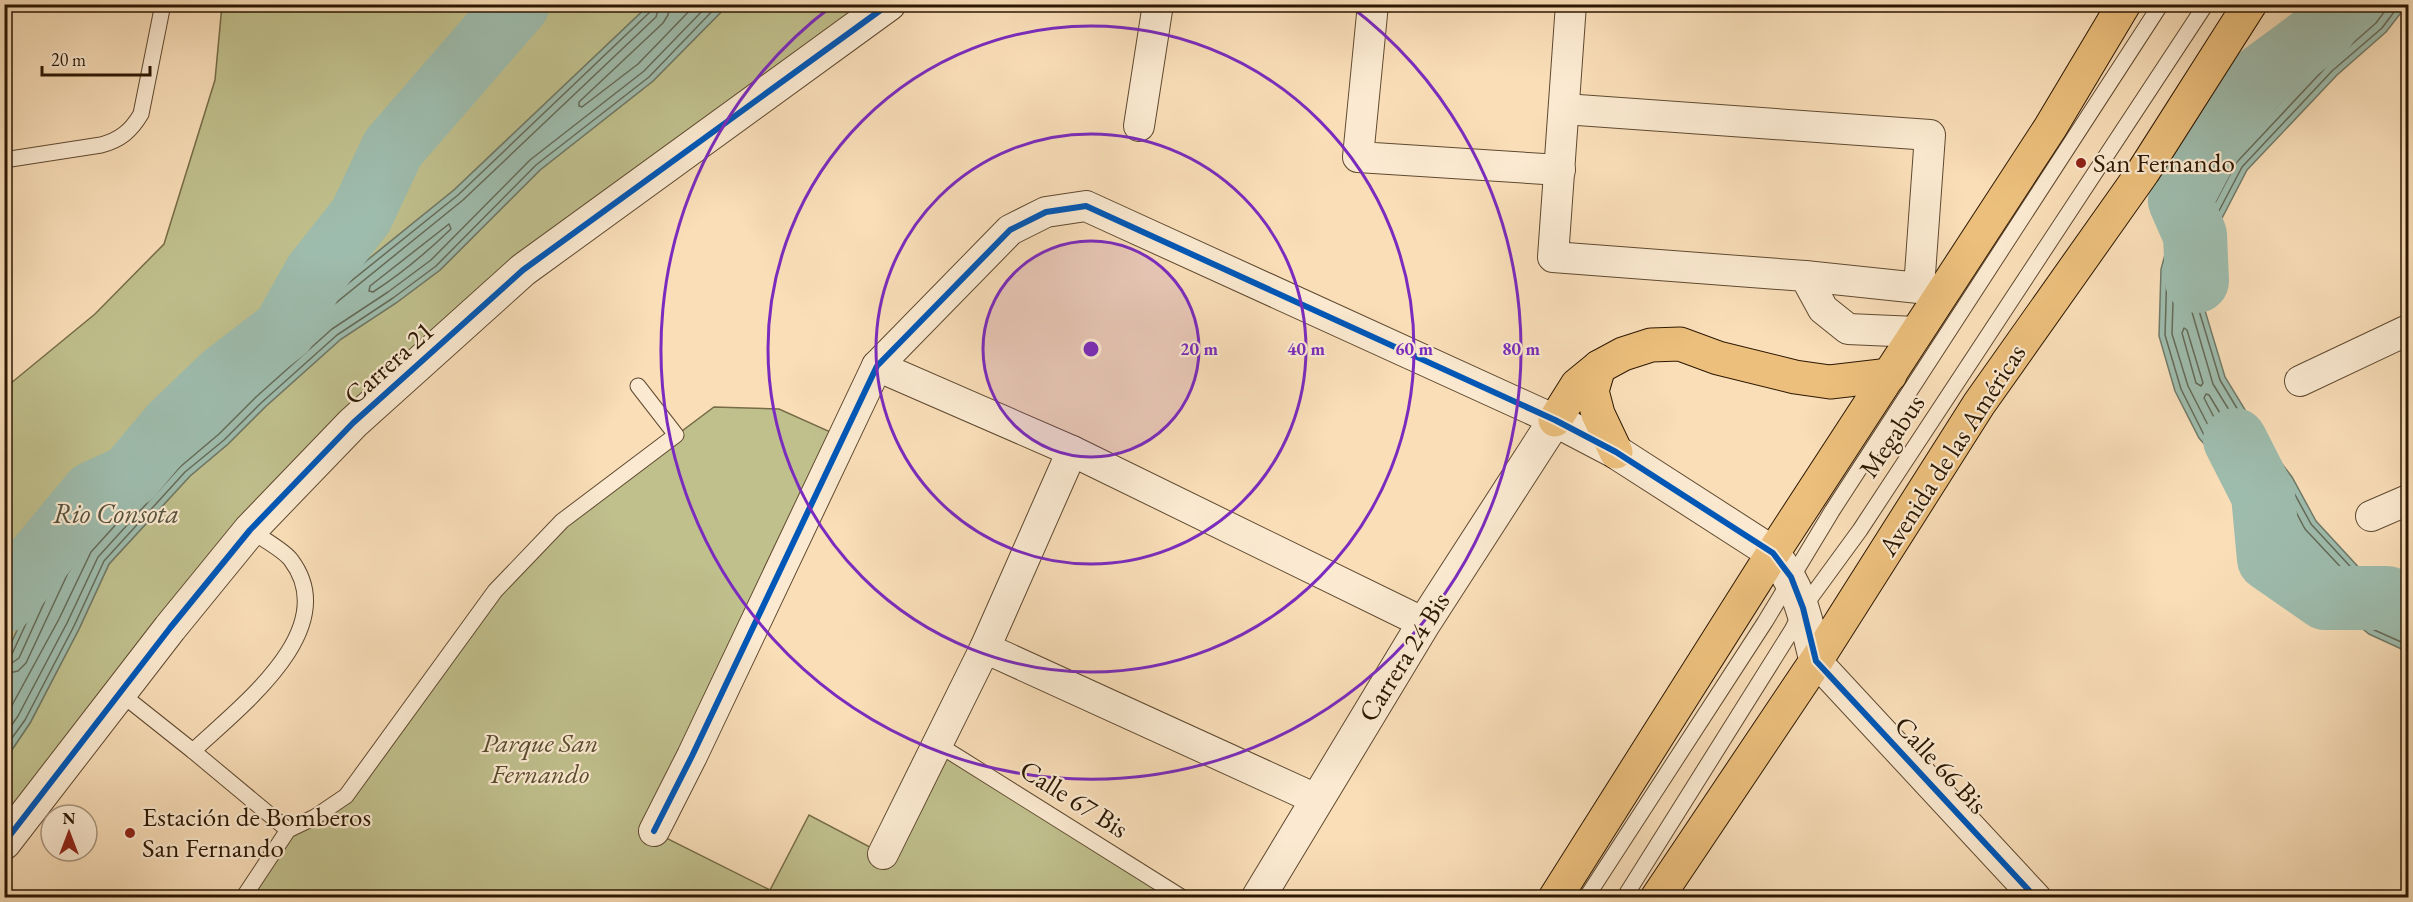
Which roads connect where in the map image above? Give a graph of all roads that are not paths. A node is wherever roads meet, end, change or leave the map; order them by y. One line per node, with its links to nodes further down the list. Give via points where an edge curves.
1 (163, 4): 12 (lane, via 145,101 130,130 101,146)
2 (889, 4): 27 (street, Carrera 21, via 524,270 353,423)
3 (1158, 4): 11 (street)
4 (1373, 4): 13 (street, via 1358,157)
5 (1571, 4): 10 (street)
6 (2124, 4): 16 (main road, via 2050,128)
7 (2162, 4): 28 (lane, Megabus, via 1832,511)
8 (2206, 4): 29 (lane, Megabus, via 1866,520)
9 (2250, 4): 32 (main road, Avenida de las Américas, via 2143,172 1979,404)
10 (1564, 109): 13 (street); 14 (street, via 1930,135 1919,288)
11 (1139, 126)
12 (4, 160)
13 (1560, 170): 14 (street, via 1553,257)
14 (1805, 276): 16 (street, via 1823,309 1848,329)
15 (2409, 330): 20 (street)
16 (1916, 332): 19 (main road)
17 (877, 366): 22 (street, via 1010,230 1046,212 1086,206); 23 (street); 38 (street)
18 (1599, 367): 19 (main road, via 1652,345 1680,344 1795,377 1830,382); 22 (main road, via 1577,385); 24 (main road, via 1592,391)
19 (1890, 375): 28 (main road)
20 (2300, 381)
21 (638, 386): 37 (lane, via 676,435 562,521 495,591 346,796)
22 (1555, 420): 24 (street); 30 (street, Carrera 24 Bis)
23 (1072, 451): 30 (street); 31 (street)
24 (1616, 452): 28 (street)
25 (2409, 500): 26 (street)
26 (2371, 516)
27 (250, 530): 33 (street, Carrera 21); 35 (lane, via 291,559 306,588 306,616 286,658)
28 (1782, 565): 29 (street); 45 (main road); 46 (lane, Megabus, via 1765,622)
29 (1803, 608): 32 (street); 47 (lane, Megabus)
30 (1424, 623): 36 (street, Carrera 24 Bis)
31 (985, 648): 34 (street); 36 (street)
32 (1816, 661): 41 (main road, Avenida de las Américas); 48 (street, Calle 66 Bis)
33 (120, 693): 35 (lane); 39 (street, Carrera 21)
34 (939, 745): 40 (street); 43 (lane, Calle 67 Bis)
35 (193, 750): 37 (lane)
36 (1316, 799): 44 (street, Carrera 24 Bis)
37 (288, 830): 42 (lane)
38 (654, 831)
39 (4, 843)
40 (883, 854)
41 (1661, 896)
42 (243, 897)
43 (1183, 897)
44 (1258, 897)
45 (1555, 897)
46 (1586, 897)
47 (1624, 897)
48 (2036, 897)

